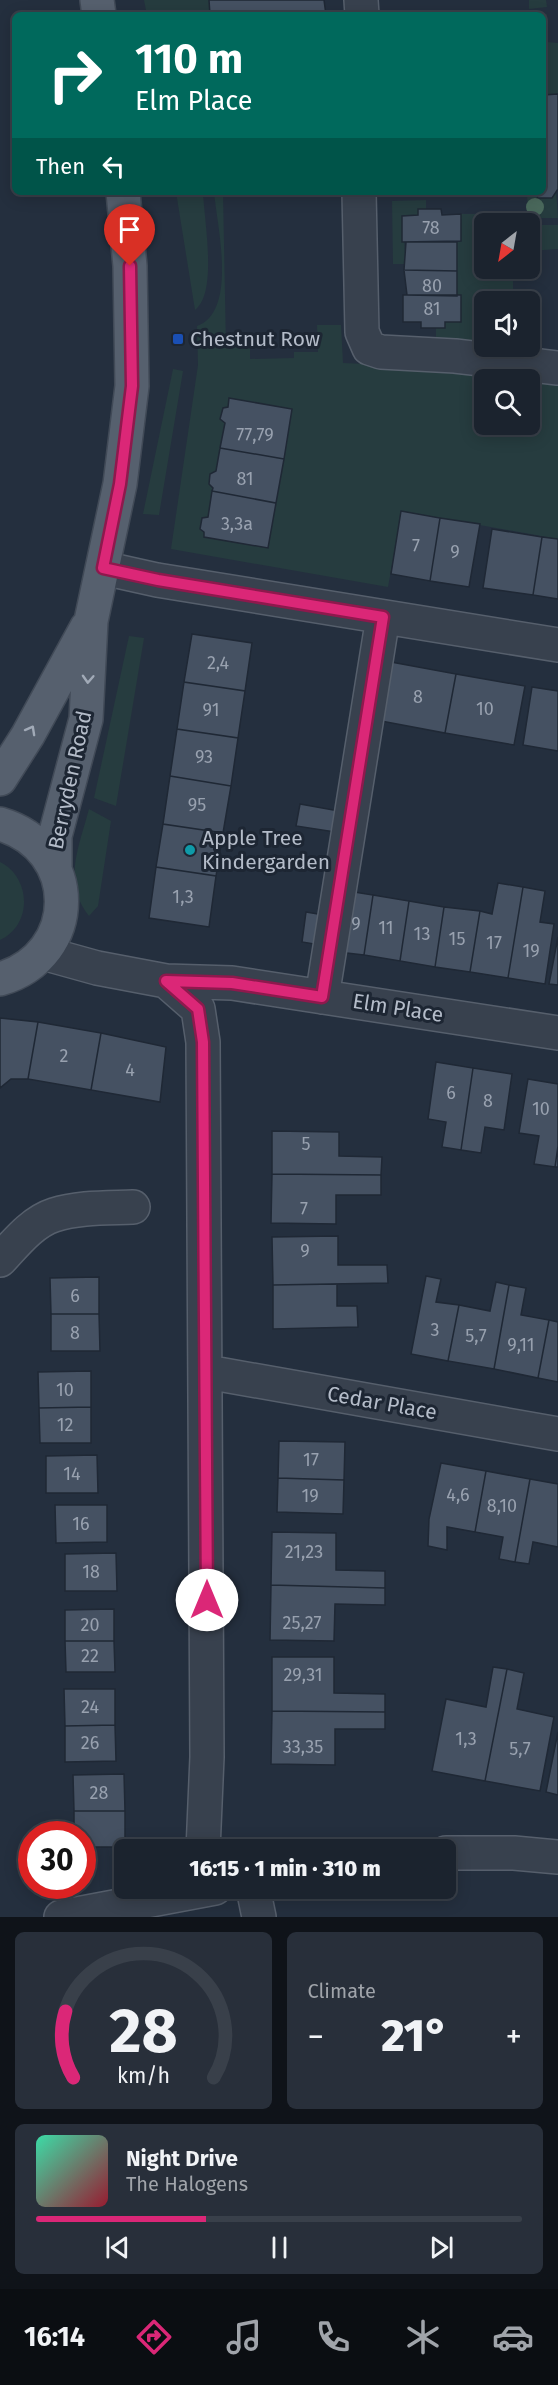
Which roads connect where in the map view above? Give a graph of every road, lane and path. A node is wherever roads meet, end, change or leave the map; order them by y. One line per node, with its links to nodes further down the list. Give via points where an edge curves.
1 (123, 195): 4 (main road, Berryden Road, via 130,266 132,386 120,484)
2 (359, 195): 3 (street, via 362,332 369,348)
3 (558, 368)
4 (103, 568): 5 (street); 6 (main road, Berryden Road)
5 (383, 617): 7 (street); 14 (street)
6 (91, 621): 8 (main road, Berryden Road, one-way to 6); 10 (main road, Berryden Road, one-way to 10, via 86,719 55,836)
7 (558, 645)
8 (0, 779)
9 (0, 824): 10 (main road, via 30,837)
10 (55, 868): 11 (main road, via 61,912)
11 (44, 953): 12 (main road, via 30,966); 13 (street, Elm Place)
12 (0, 979)
13 (166, 981): 14 (street, Elm Place, via 232,983); 18 (street, via 198,1009 203,1042)
14 (322, 997): 15 (street, Elm Place)
15 (558, 1033)
16 (133, 1207): 17 (street, via 52,1215 29,1230)
17 (0, 1260)
18 (207, 1372): 19 (street, Cedar Place); 20 (street)
19 (558, 1434)
20 (203, 1839)
21 (456, 1853): 22 (street)
22 (558, 1857)
23 (158, 1899): 25 (street)
24 (256, 1899): 26 (street)
25 (61, 1917)
26 (259, 1917)

